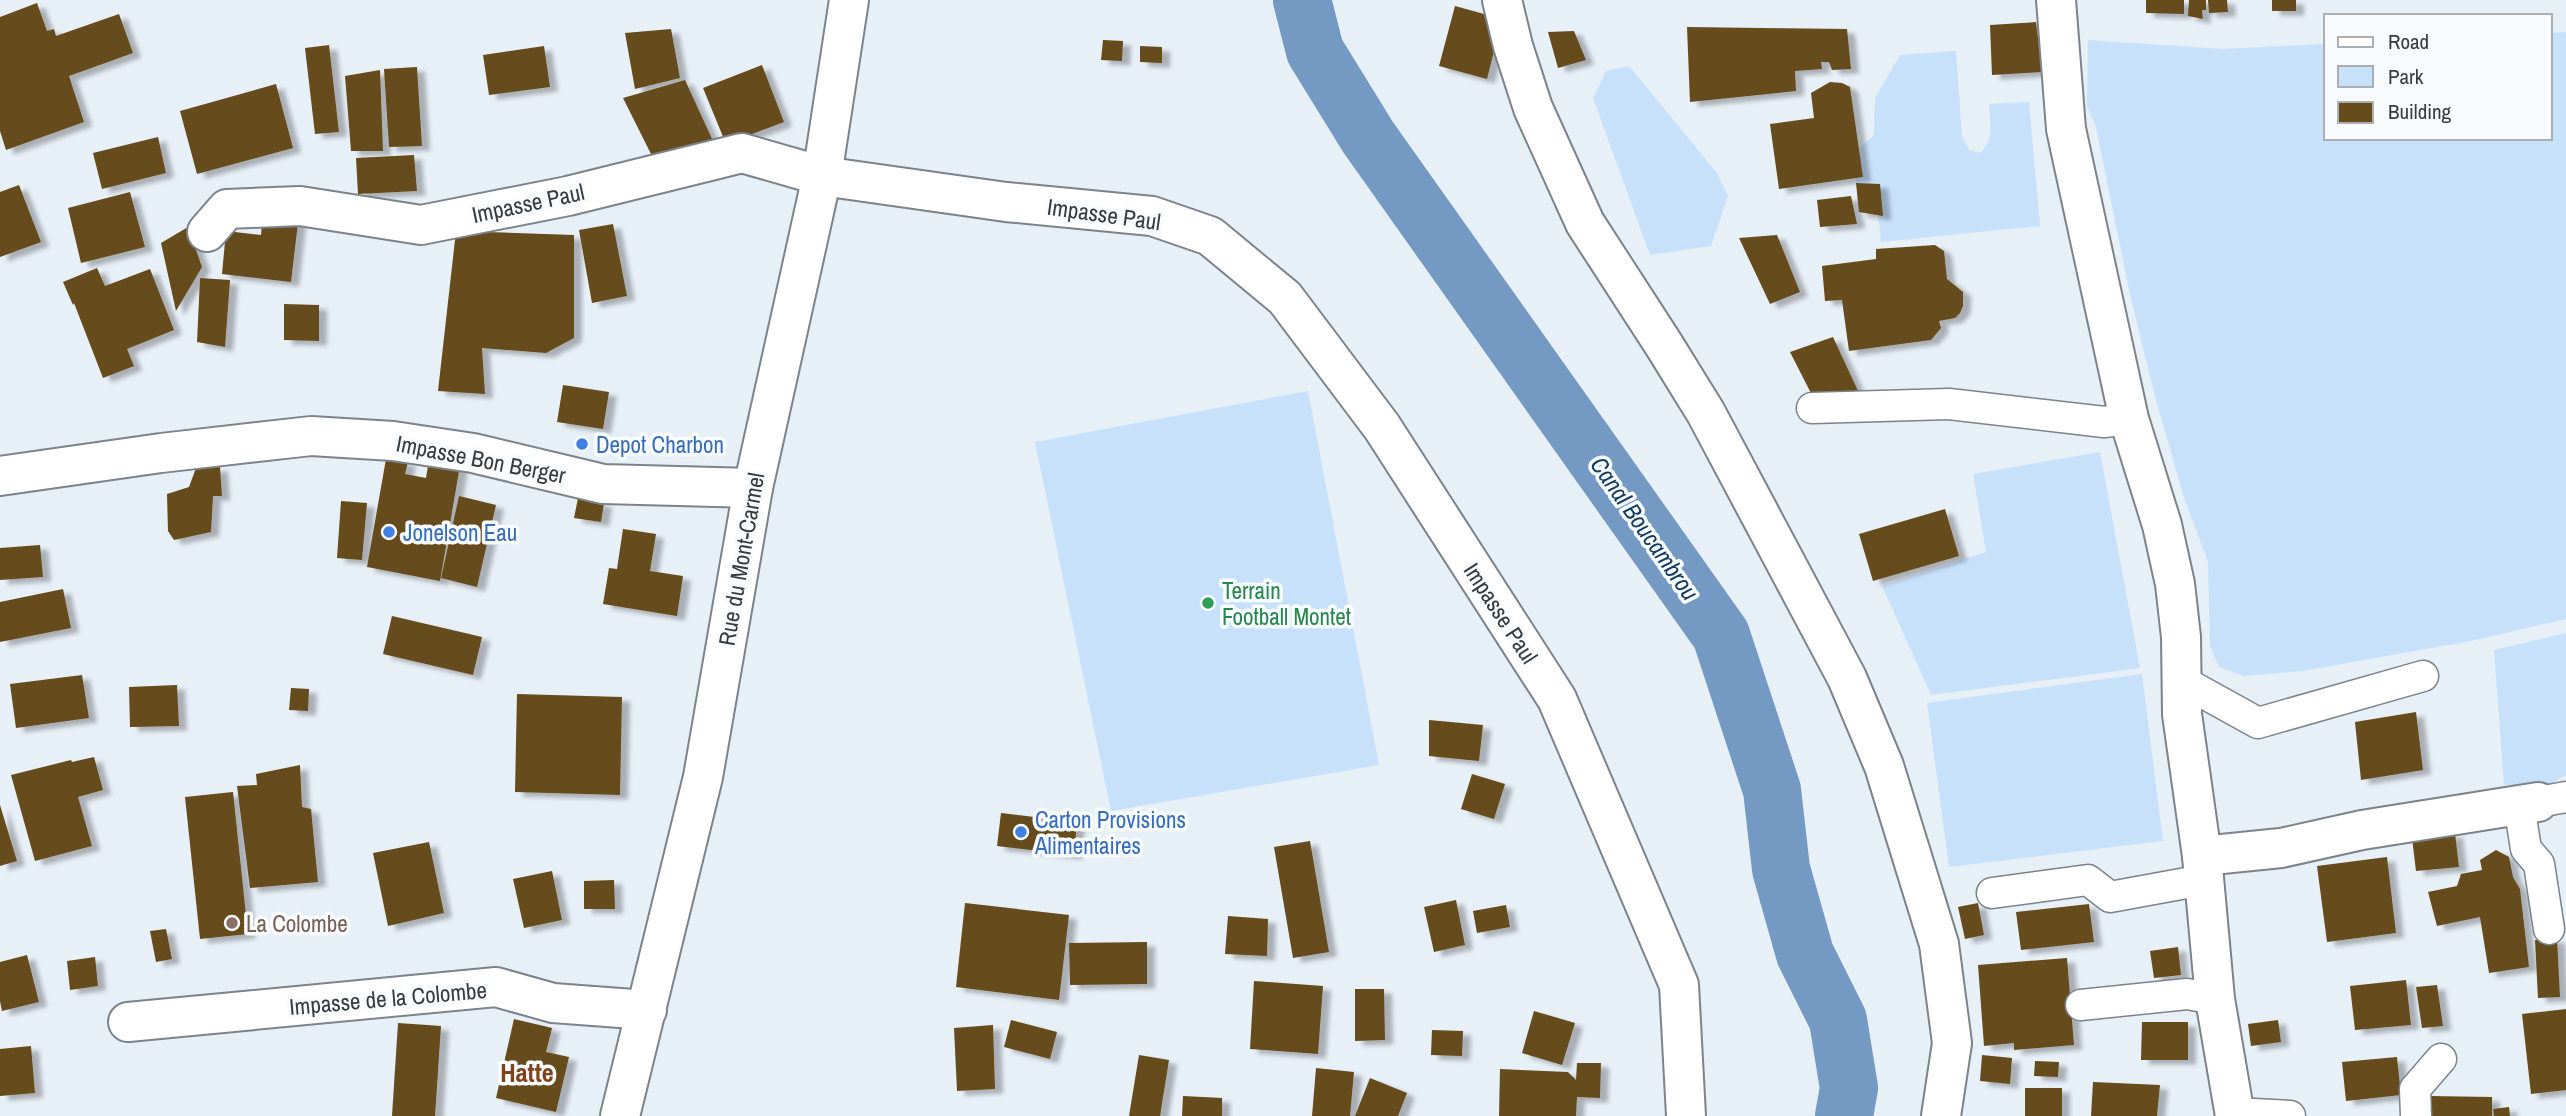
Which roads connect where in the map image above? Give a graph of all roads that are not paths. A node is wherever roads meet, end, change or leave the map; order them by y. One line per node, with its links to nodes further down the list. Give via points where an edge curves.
1 (849, 0): 4 (street, Rue du Mont-Carmel)
2 (1502, 0): 24 (street, via 1533,108 1585,223 1706,413 1847,678 1884,766 1939,944 1952,1043)
3 (2056, 0): 7 (street, via 2067,129)
4 (822, 176): 5 (street, Impasse Paul, via 741,153 568,196 421,225 300,206 227,209); 9 (street, Rue du Mont-Carmel); 23 (street, Impasse Paul, via 1006,202 1152,216 1210,236 1285,298 1382,427 1556,699 1679,985)
5 (207, 232)
6 (1811, 408): 7 (lane, via 1949,404 2104,422)
7 (2129, 419): 11 (street, via 2175,584)
8 (0, 476): 9 (street, Impasse Bon Berger, via 311,436 393,441 473,453 603,484)
9 (753, 488): 18 (street, Rue du Mont-Carmel, via 703,777)
10 (2423, 676): 11 (lane, via 2258,723)
11 (2182, 681): 13 (street, via 2182,714)
12 (2541, 801): 13 (street, via 2362,830); 15 (lane, via 2526,849 2539,864)
13 (2202, 868): 14 (lane, via 2110,897 2088,880); 16 (street)
14 (1992, 893)
15 (2549, 929)
16 (2214, 999): 17 (lane, via 2187,994); 21 (street)
17 (2081, 1005)
18 (647, 1010): 19 (street, Impasse de la Colombe, via 553,1003 496,987); 22 (street, Rue du Mont-Carmel)
19 (128, 1022)
20 (2441, 1059): 26 (lane, via 2415,1089)
21 (2235, 1114): 25 (lane)
22 (620, 1116)
23 (1686, 1116)
24 (1941, 1116)
25 (2290, 1116)
26 (2416, 1116)

